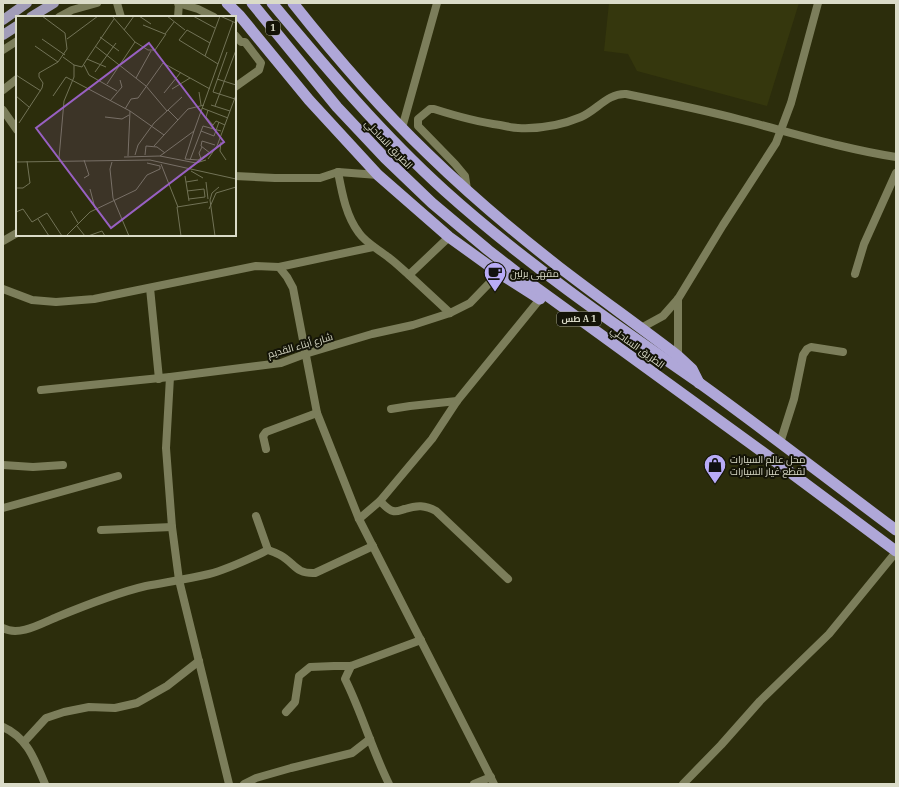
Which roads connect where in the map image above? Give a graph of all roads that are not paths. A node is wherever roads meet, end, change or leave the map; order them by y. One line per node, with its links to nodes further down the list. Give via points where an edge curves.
1 (27, 3): 17 (main road)
2 (54, 3): 12 (main road)
3 (97, 3): 13 (street)
4 (117, 3): 14 (street)
5 (178, 3): 15 (street); 16 (street)
6 (227, 3): 36 (highway, via 309,100)
7 (252, 3): 24 (highway, الطريق الساحلي / 1)
8 (272, 3): 21 (highway, الطريق الساحلي / 1)
9 (293, 3): 30 (highway)
10 (437, 3): 30 (street)
11 (818, 3): 32 (street)
12 (33, 16)
13 (61, 16)
14 (120, 16)
15 (178, 16)
16 (212, 16)
17 (3, 20)
18 (16, 27): 19 (main road)
19 (3, 35)
20 (16, 43): 23 (street)
21 (306, 43): 59 (highway, الطريق الساحلي / طس A 1, via 352,98 445,191 502,240 645,347)
22 (238, 44): 26 (street, via 245,42 261,63 259,70)
23 (3, 50)
24 (293, 52): 51 (highway, الطريق الساحلي / طس A 1, via 337,107 432,203)
25 (16, 80): 27 (street)
26 (236, 86)
27 (3, 90)
28 (3, 110): 29 (street)
29 (6, 120): 31 (street)
30 (402, 128): 38 (highway)
31 (16, 129)
32 (782, 131): 33 (street); 38 (street, via 680,105 618,94 583,116 545,126 518,128 478,122 430,109 418,119 418,126 465,176); 50 (street)
33 (896, 156)
34 (338, 172): 36 (street); 37 (street, via 320,178); 42 (street, via 342,196 350,218 359,233)
35 (896, 173): 45 (street, via 864,244)
36 (378, 175): 40 (highway)
37 (236, 176)
38 (467, 189): 53 (highway, via 558,266)
39 (16, 234): 41 (street)
40 (449, 237): 44 (highway); 46 (street)
41 (3, 241)
42 (374, 247): 43 (street); 46 (street)
43 (279, 266): 47 (street, via 256,266); 55 (street, via 293,288)
44 (499, 273): 49 (highway); 52 (street, شارع أبناء القديم, via 470,303)
45 (855, 274)
46 (409, 275): 52 (street)
47 (150, 288): 48 (street, via 94,299 56,302 32,300); 58 (street)
48 (3, 289)
49 (540, 299): 51 (highway); 61 (street)
50 (678, 299): 53 (street, via 663,316); 56 (street)
51 (564, 308): 78 (highway, الطريق الساحلي / طس A 1)
52 (450, 314): 55 (street, شارع أبناء القديم)
53 (641, 328): 56 (highway)
54 (843, 352): 64 (street, via 811,347 803,355 794,399)
55 (305, 354): 57 (street, شارع أبناء القديم, via 281,363); 63 (street)
56 (678, 356): 59 (highway, via 692,369)
57 (170, 377): 58 (street, شارع أبناء القديم); 73 (street, via 166,448)
58 (159, 379): 60 (street, شارع أبناء القديم)
59 (699, 383): 64 (highway, الطريق الساحلي / طس A 1)
60 (41, 390)
61 (457, 401): 62 (street); 69 (street, via 432,439)
62 (392, 409)
63 (317, 413): 65 (street, via 266,432); 72 (street)
64 (780, 443): 75 (highway, الطريق الساحلي / طس A 1)
65 (266, 449)
66 (3, 465): 67 (street)
67 (63, 465)
68 (118, 476): 70 (street)
69 (380, 501): 72 (street); 79 (street, via 393,512 421,505 436,511)
70 (3, 508)
71 (256, 516): 77 (street)
72 (359, 519): 76 (street)
73 (172, 526): 74 (street); 80 (street)
74 (102, 530)
75 (896, 530)
76 (373, 546): 77 (street, via 315,573 303,572 279,554); 82 (street)
77 (268, 550): 80 (street, via 242,563 210,574)
78 (896, 552): 95 (street, via 829,634 760,701)
79 (508, 579)
80 (179, 580): 81 (street, via 146,586 100,600 21,631 8,631); 83 (street)
81 (3, 628)
82 (421, 640): 84 (street); 89 (street)
83 (199, 661): 88 (street, via 167,686 137,703 114,708 88,708 46,718); 91 (street)
84 (351, 666): 85 (street, via 310,667 299,676 295,702); 87 (street, via 345,679)
85 (286, 712)
86 (3, 727): 88 (street)
87 (370, 739): 92 (street, via 352,753 256,778); 93 (street)
88 (24, 742): 90 (street, via 33,754)
89 (493, 781): 94 (street)
90 (45, 784)
91 (229, 784)
92 (244, 784)
93 (389, 784)
94 (474, 784)
95 (683, 784)

